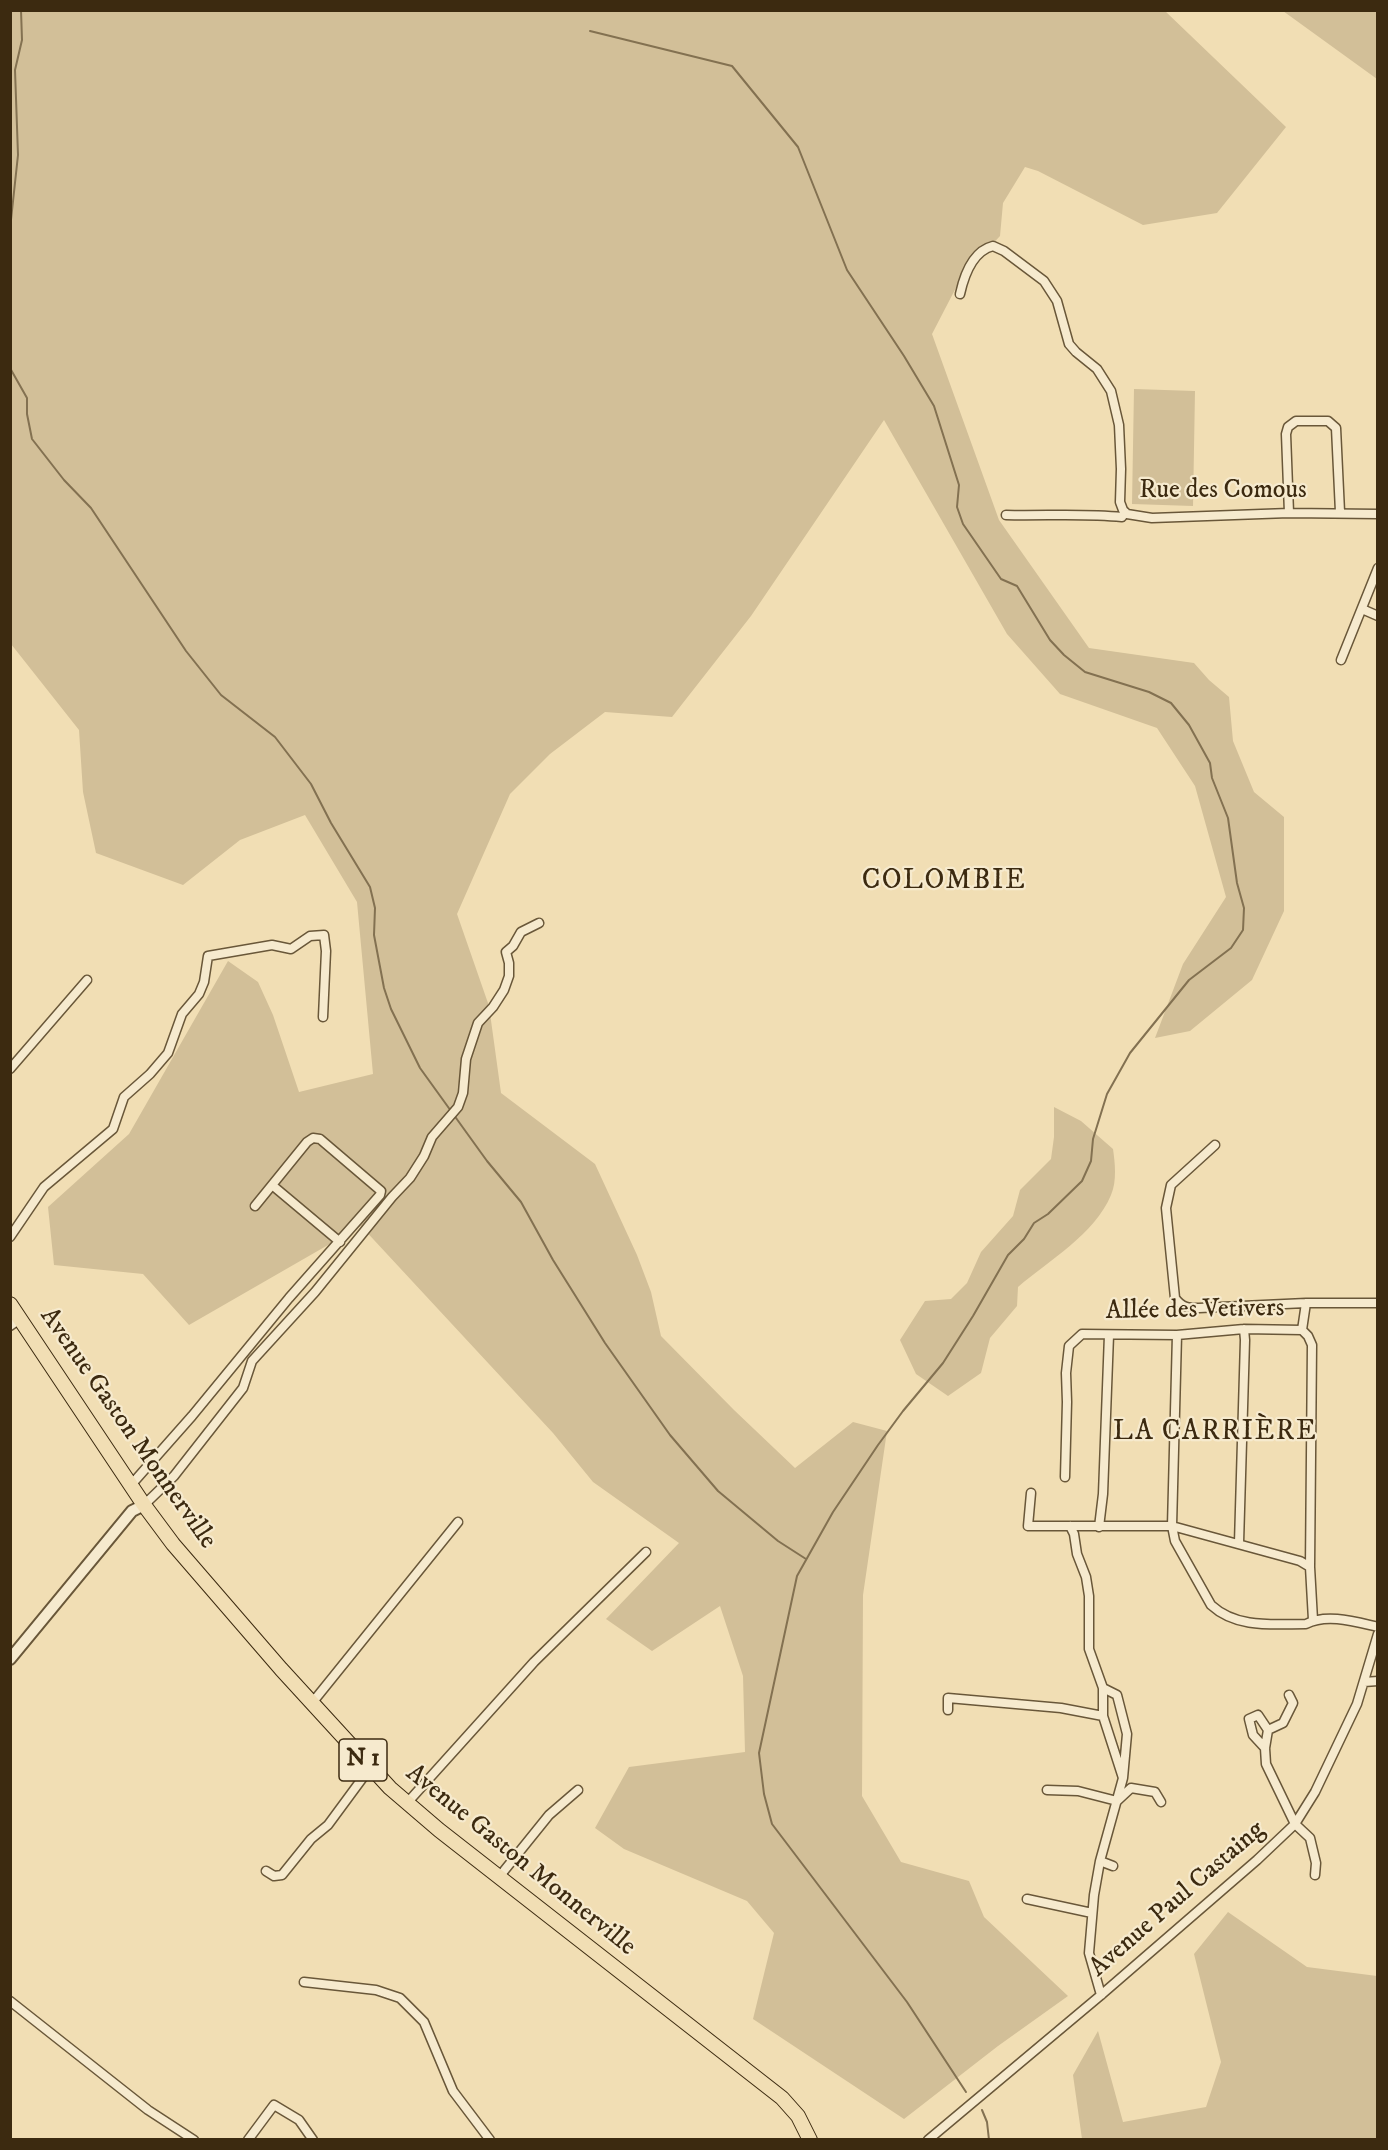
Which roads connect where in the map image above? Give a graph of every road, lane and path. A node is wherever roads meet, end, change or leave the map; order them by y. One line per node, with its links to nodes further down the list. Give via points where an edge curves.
1 (960, 294): 2 (street, Rue des Comous, via 971,265 993,246 1032,270 1050,289 1069,344 1097,369 1114,400 1119,424 1120,501)
2 (1125, 512): 4 (street, Rue des Comous, via 1152,518); 6 (street, via 1122,517)
3 (1340, 512): 4 (street, Rue des Comous); 4 (street, via 1335,426 1328,421 1296,421 1286,434); 5 (street, Rue des Comous)
4 (1289, 513)
5 (1377, 514)
6 (1006, 515)
7 (1377, 568): 8 (street)
8 (1362, 609): 9 (street); 10 (street)
9 (1377, 616)
10 (1341, 660)
11 (539, 923): 31 (street, via 522,932 506,952 506,983 494,1007 478,1023 466,1059 458,1107 432,1137 410,1178 252,1361 243,1388 174,1476)
12 (87, 980): 14 (street)
13 (323, 1017): 18 (street, via 324,935 310,936 291,949 272,945 208,956 204,982 182,1014 168,1053 124,1097 113,1129 44,1187)
14 (10, 1069)
15 (1215, 1145): 20 (street, via 1171,1185 1166,1208 1175,1298 1186,1308)
16 (272, 1185): 17 (street); 19 (street); 19 (street, via 307,1142 320,1138 381,1191)
17 (255, 1206)
18 (10, 1237)
19 (340, 1242): 29 (street)
20 (1306, 1303): 21 (street); 25 (street)
21 (1377, 1303)
22 (10, 1304): 23 (main road, Avenue Gaston Monnerville / N 1)
23 (15, 1322): 29 (main road, Avenue Gaston Monnerville / N 1)
24 (1244, 1329): 25 (street, Allée des Vetivers); 27 (street, Allée des Vetivers); 36 (street)
25 (1302, 1330): 38 (street, Allée des Vetivers, via 1312,1346)
26 (1109, 1335): 27 (street, Allée des Vetivers); 28 (street, Allée des Vetivers, via 1082,1334 1069,1346); 35 (street)
27 (1177, 1335): 34 (street)
28 (1065, 1477)
29 (131, 1485): 31 (main road, Avenue Gaston Monnerville / N 1)
30 (1030, 1493): 33 (street, via 1028,1526)
31 (144, 1505): 42 (street, via 132,1510); 47 (main road, Avenue Gaston Monnerville / N 1, via 173,1544)
32 (458, 1522): 47 (street)
33 (1070, 1526): 35 (street); 45 (street, via 1089,1596 1090,1654)
34 (1172, 1526): 35 (street); 36 (street); 39 (street, via 1175,1541 1197,1583 1217,1611 1248,1623 1306,1624)
35 (1099, 1527)
36 (1239, 1543): 38 (street, via 1295,1559)
37 (646, 1551): 58 (street, via 534,1662)
38 (1310, 1568): 39 (street, Allée des Vetivers)
39 (1313, 1620): 40 (street, via 1325,1618)
40 (1377, 1627)
41 (1377, 1634): 43 (street, Avenue Paul Castaing)
42 (10, 1659)
43 (1364, 1682): 44 (street); 59 (street, Avenue Paul Castaing, via 1334,1754)
44 (1377, 1682)
45 (1103, 1688): 49 (street); 53 (street, via 1116,1695 1127,1734)
46 (1288, 1695): 50 (street, via 1293,1702 1283,1723)
47 (312, 1703): 52 (main road, Avenue Gaston Monnerville / N 1)
48 (948, 1710): 49 (street, via 948,1698 1061,1708)
49 (1103, 1716): 53 (street)
50 (1268, 1730): 51 (street); 51 (street, via 1258,1715 1249,1719 1253,1735)
51 (1265, 1748): 59 (street, via 1266,1764)
52 (370, 1768): 58 (main road, Avenue Gaston Monnerville / N 1); 62 (street, via 328,1825 311,1839 282,1875)
53 (1123, 1778): 56 (street)
54 (578, 1790): 64 (street, via 549,1815)
55 (1047, 1790): 56 (street, via 1078,1791)
56 (1117, 1801): 57 (street, via 1131,1788 1155,1792); 60 (street)
57 (1161, 1802)
58 (407, 1803): 64 (main road, Avenue Gaston Monnerville / N 1)
59 (1295, 1824): 63 (street, via 1310,1838); 68 (street, Avenue Paul Castaing)
60 (1100, 1861): 61 (street); 66 (street)
61 (1113, 1866)
62 (266, 1871)
63 (1315, 1875)
64 (499, 1877): 74 (main road, Avenue Gaston Monnerville / N 1, via 782,2098 798,2116)
65 (1027, 1899): 66 (street)
66 (1092, 1913): 68 (street, via 1089,1953)
67 (304, 1982): 73 (street, via 376,1990 400,1998 424,2022 453,2091)
68 (1101, 1995): 75 (street, Avenue Paul Castaing)
69 (10, 2001): 70 (street, via 148,2110)
70 (194, 2139)
71 (248, 2139): 72 (street, via 274,2105 300,2120)
72 (313, 2139)
73 (490, 2139)
74 (810, 2139)
75 (928, 2139)

